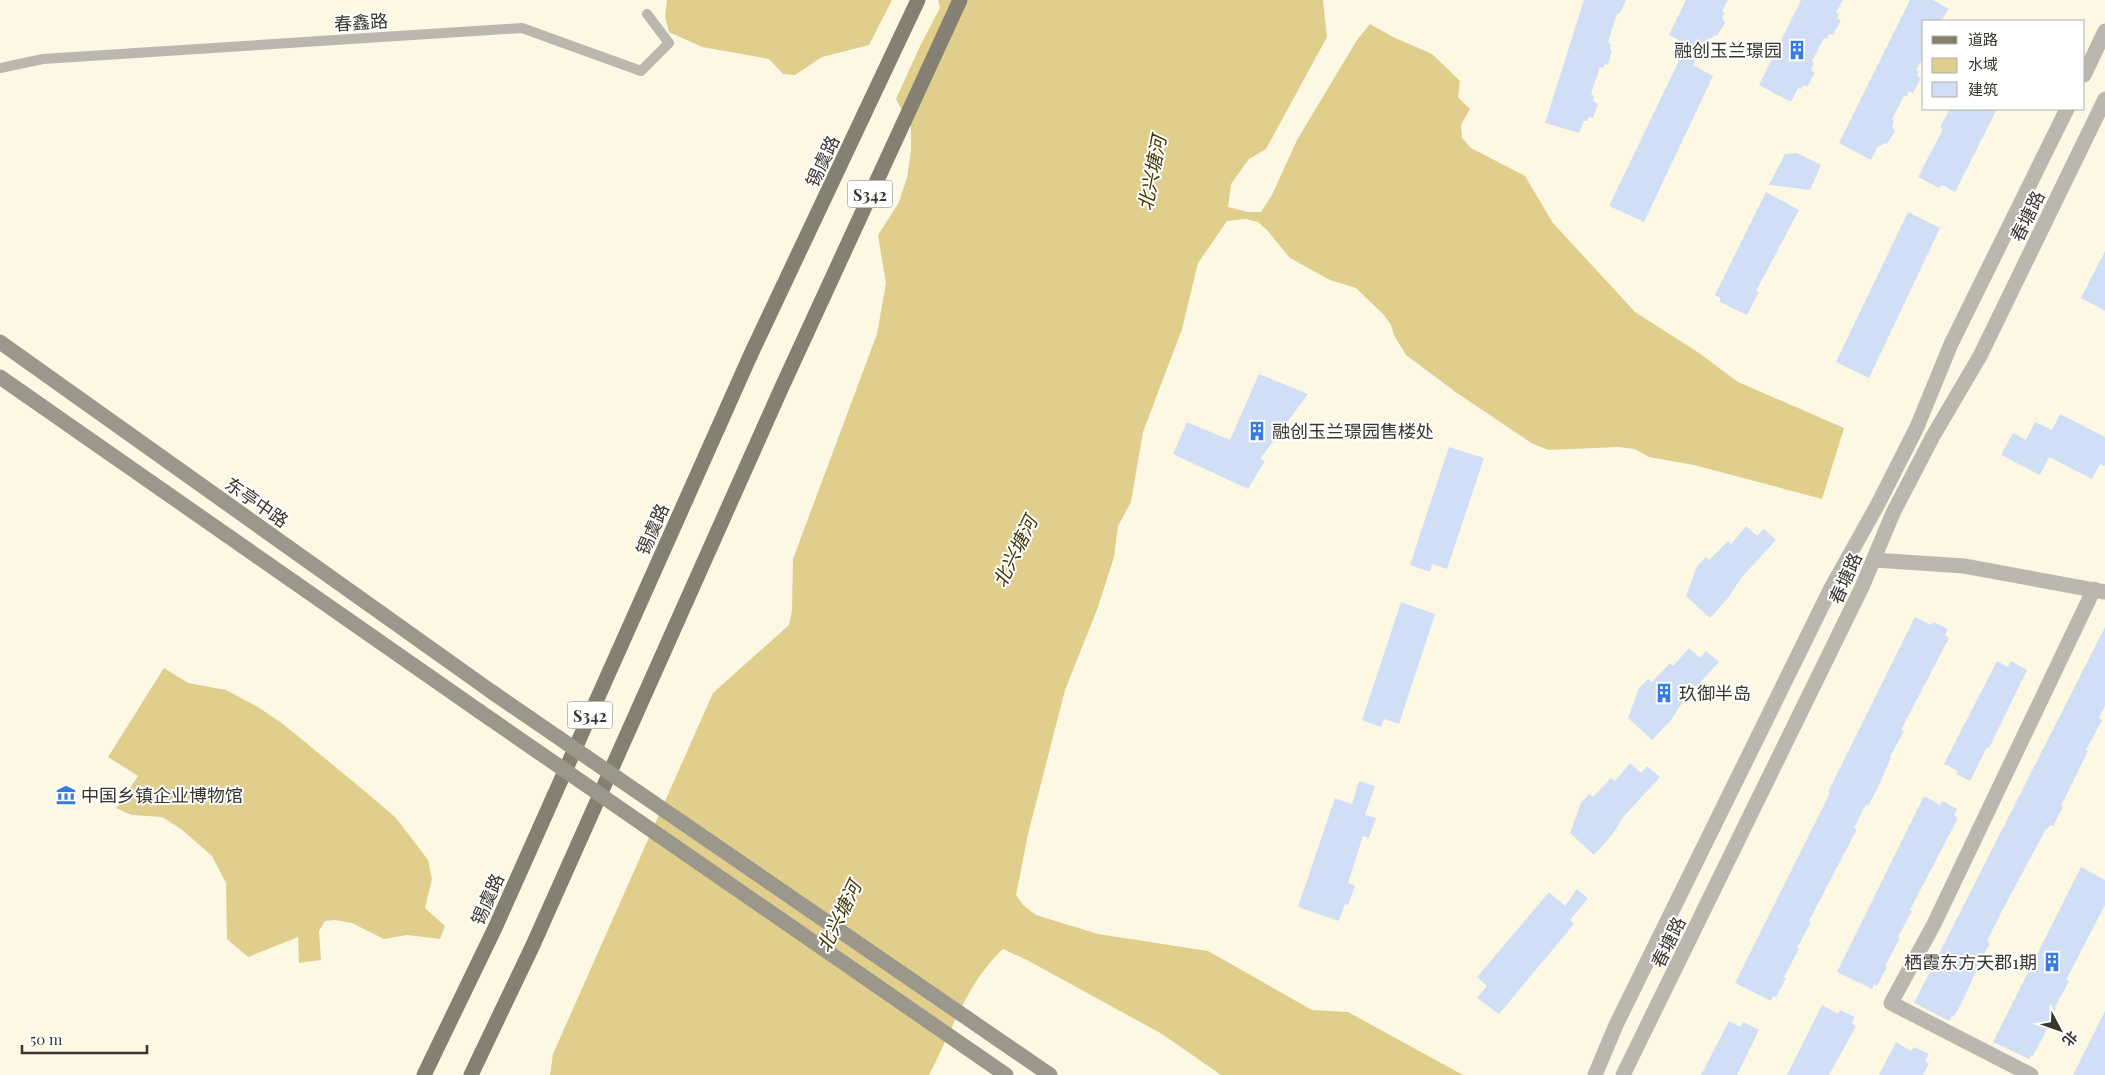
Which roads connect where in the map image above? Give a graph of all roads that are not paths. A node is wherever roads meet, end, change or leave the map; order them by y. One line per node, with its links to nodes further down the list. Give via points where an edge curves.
1 (918, 0): 13 (main road, 锡虞路 / S342, via 751,354 495,928)
2 (960, 0): 14 (main road, S342, via 781,388 537,936)
3 (648, 14): 5 (lane, 春鑫路, via 669,43 641,71 522,28 43,59)
4 (2105, 31): 6 (street)
5 (0, 68)
6 (2085, 73)
7 (2105, 99): 11 (street, 春塘路, via 1980,356 1893,513)
8 (2067, 110): 17 (street, 春塘路, via 1952,344 1917,427 1830,590)
9 (0, 342): 16 (main road, 东亭中路, bridge, via 492,692)
10 (0, 377): 15 (main road, bridge)
11 (1874, 560): 12 (street, via 1964,566); 18 (street, 春塘路)
12 (2100, 590): 19 (street, via 1934,924 1891,1003)
13 (424, 1075)
14 (471, 1075)
15 (1006, 1075)
16 (1050, 1075)
17 (1595, 1075)
18 (1623, 1075)
19 (2031, 1075)

